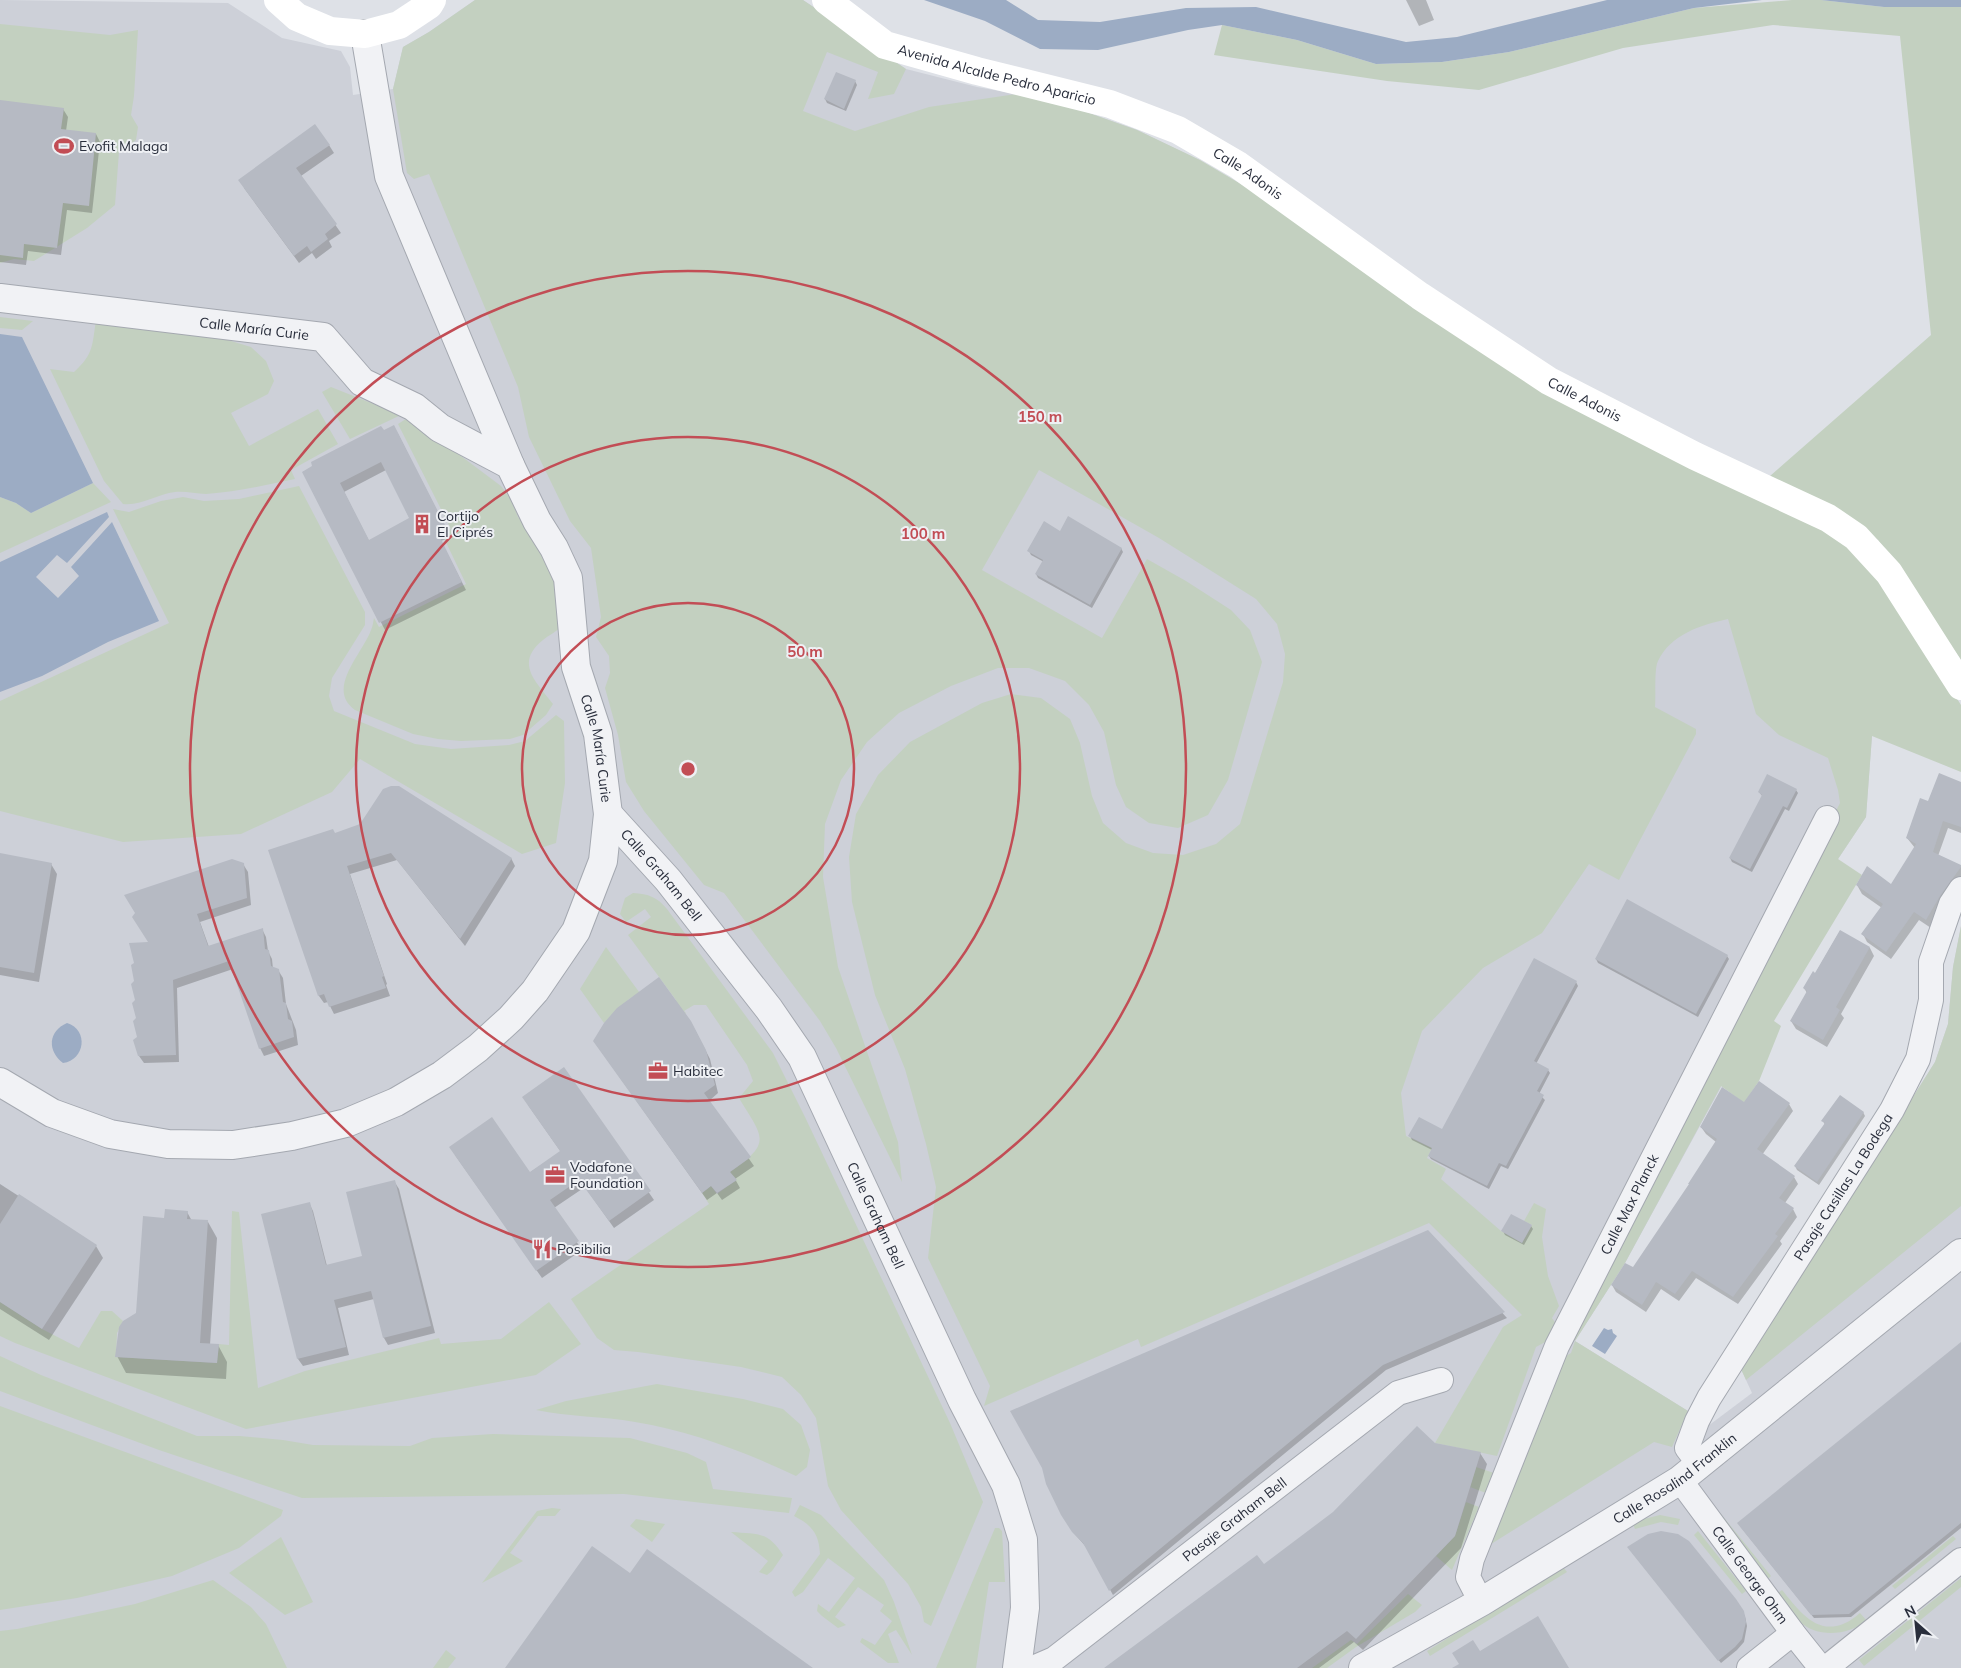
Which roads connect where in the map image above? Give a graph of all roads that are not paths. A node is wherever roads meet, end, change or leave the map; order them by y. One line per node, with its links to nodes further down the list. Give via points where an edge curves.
1 (278, 0): 4 (main road, via 297,17 330,31)
2 (432, 0): 4 (main road, via 399,25)
3 (826, 0): 5 (main road, Avenida Alcalde Pedro Aparicio, via 885,45 1110,104)
4 (365, 34): 7 (street, via 389,176)
5 (1178, 130): 8 (main road, Calle Adonis, via 1238,165 1420,296 1549,381 1695,456 1828,518 1856,537 1889,573)
6 (0, 298): 7 (street, Calle María Curie, via 323,337 362,382 414,407 440,428)
7 (510, 465): 9 (street, Calle María Curie, via 568,578 576,668 598,734)
8 (1961, 686)
9 (608, 814): 12 (street, Calle María Curie, via 603,861 576,931 535,991 478,1048 442,1075 396,1102 346,1123 292,1136 233,1145 168,1144 110,1134 52,1113); 19 (street, Calle Graham Bell, via 668,880 802,1057 958,1392 1006,1485 1023,1540 1025,1608)
10 (1827, 818): 17 (street, Calle Max Planck, via 1557,1346 1472,1559 1468,1577)
11 (1961, 889): 15 (street, Pasaje Casillas La Bodega, via 1951,904 1931,962 1931,1000 1918,1059 1892,1110 1709,1398 1687,1448)
12 (0, 1082)
13 (1961, 1253): 15 (street, Calle Rosalind Franklin)
14 (1441, 1380): 20 (street, Pasaje Graham Bell, via 1398,1393 1054,1659)
15 (1690, 1472): 17 (street, Calle Rosalind Franklin); 18 (street, Calle George Ohm)
16 (1961, 1560): 24 (street)
17 (1481, 1602): 21 (street, Calle Rosalind Franklin)
18 (1793, 1633): 22 (street); 23 (street, Calle George Ohm)
19 (1017, 1668)
20 (1032, 1668)
21 (1363, 1668)
22 (1749, 1668)
23 (1821, 1668)
24 (1826, 1668)

